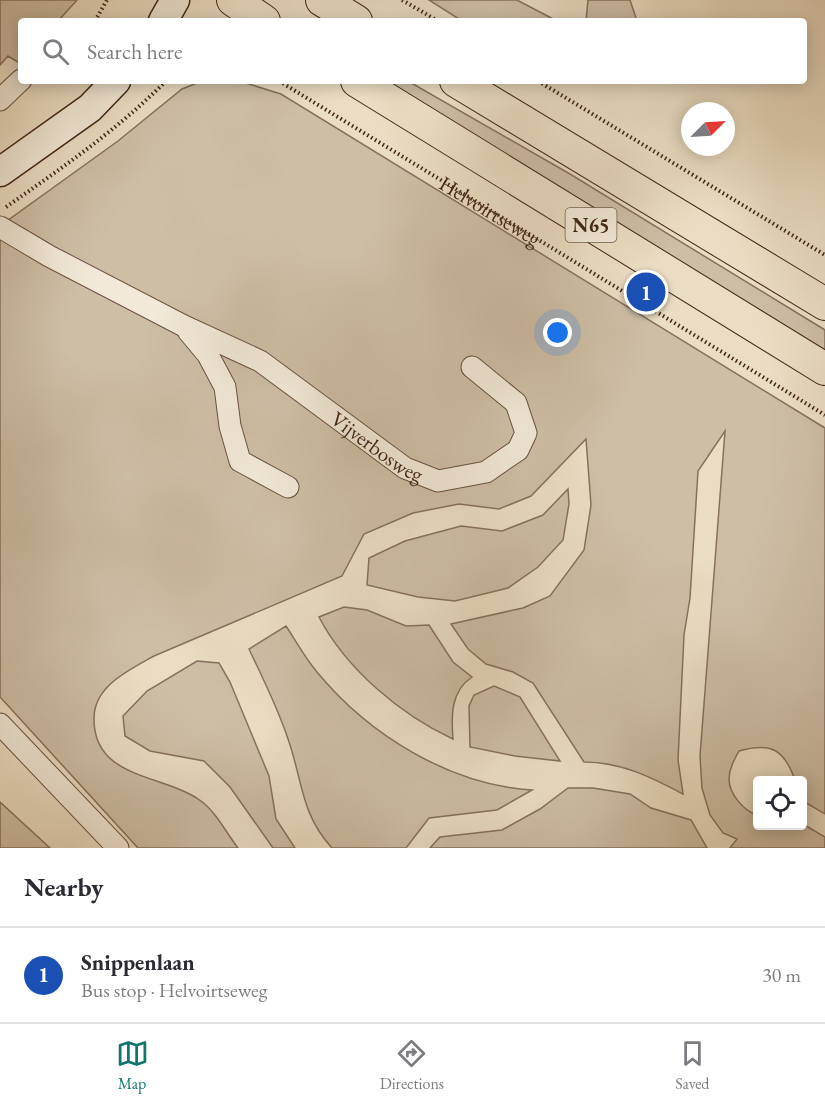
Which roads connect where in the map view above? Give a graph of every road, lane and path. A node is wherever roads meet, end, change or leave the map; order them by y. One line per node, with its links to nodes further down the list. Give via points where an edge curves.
1 (107, 0): 6 (path)
2 (176, 0): 7 (main road)
3 (233, 0): 8 (main road)
4 (322, 0): 9 (main road)
5 (402, 0): 10 (path)
6 (96, 18)
7 (165, 18)
8 (260, 18)
9 (352, 18)
10 (433, 18)
11 (113, 84): 19 (main road, via 90,108)
12 (163, 84): 20 (path, via 77,158)
13 (284, 84): 27 (path, Helvoirtseweg)
14 (362, 84): 26 (main road, Helvoirtseweg / N65)
15 (461, 84): 23 (main road, N65)
16 (543, 84): 22 (path)
17 (23, 85): 18 (street)
18 (0, 100)
19 (0, 172)
20 (0, 211)
21 (0, 227): 24 (street, Vijverbosweg)
22 (825, 255)
23 (825, 304)
24 (184, 326): 25 (street, Vijverbosweg, via 260,361 405,468 438,481 486,472 518,450 526,433 516,403); 28 (street, Vijverbosweg, via 208,354 225,387 240,461)
25 (472, 367)
26 (825, 369)
27 (825, 415)
28 (288, 487)
29 (0, 724): 30 (street)
30 (118, 848)

